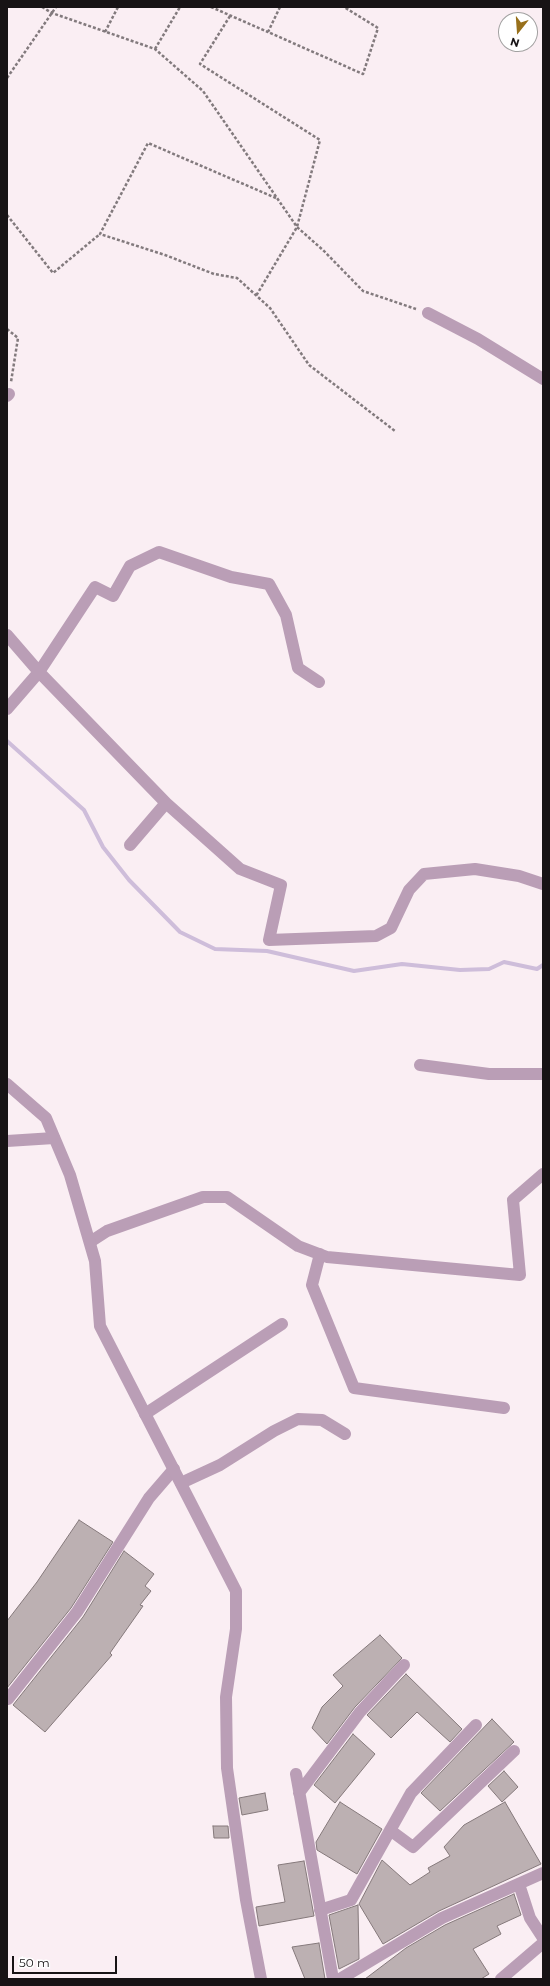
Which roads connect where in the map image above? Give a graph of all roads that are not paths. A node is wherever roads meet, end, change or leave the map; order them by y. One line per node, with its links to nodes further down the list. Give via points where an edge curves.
1 (428, 313): 2 (street)
2 (543, 379)
3 (7, 635): 4 (street)
4 (39, 672): 5 (street, via 94,587 113,596 130,566 159,552 231,577 268,584 286,615 298,668); 6 (street); 7 (street)
5 (319, 682)
6 (7, 709)
7 (166, 803): 8 (street); 9 (street, via 240,869 281,885 269,940 376,936 391,928 409,890 424,874 475,869 519,876)
8 (130, 845)
9 (543, 884)
10 (420, 1065): 11 (street, via 489,1074)
11 (543, 1074)
12 (7, 1084): 13 (street, via 46,1118)
13 (54, 1138): 14 (street); 16 (street, via 70,1175)
14 (7, 1141)
15 (543, 1174): 17 (street, via 514,1200 520,1275)
16 (90, 1242): 17 (street, via 107,1231 203,1197 227,1197 298,1246); 20 (street, via 96,1261 100,1326)
17 (320, 1254): 19 (street, via 312,1285 354,1388)
18 (282, 1324): 20 (street)
19 (504, 1408)
20 (145, 1414): 22 (street)
21 (345, 1434): 23 (street, via 322,1420 298,1419 220,1465)
22 (174, 1469): 23 (street); 25 (street, via 149,1498 77,1612)
23 (181, 1483): 36 (street, via 236,1591 236,1629 226,1697 227,1768 246,1900)
24 (404, 1665): 29 (street, via 360,1712)
25 (8, 1699)
26 (476, 1725): 30 (street, via 411,1793)
27 (514, 1751): 30 (street, via 413,1847)
28 (296, 1774): 29 (street)
29 (299, 1793): 33 (street)
30 (390, 1830): 33 (street, via 351,1900)
31 (543, 1874): 32 (street)
32 (519, 1884): 34 (street, via 530,1918); 38 (street, via 442,1918)
33 (320, 1910): 37 (street)
34 (543, 1938)
35 (543, 1943): 39 (street)
36 (261, 1979)
37 (333, 1979)
38 (340, 1979)
39 (500, 1979)

